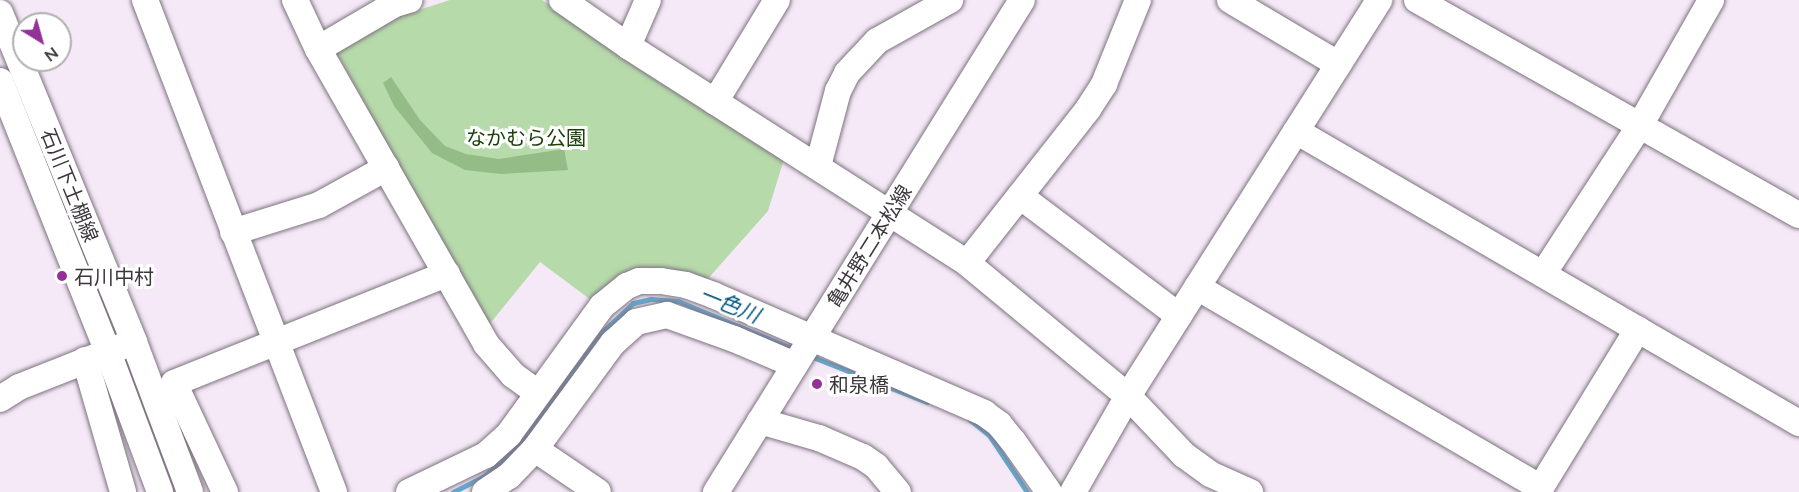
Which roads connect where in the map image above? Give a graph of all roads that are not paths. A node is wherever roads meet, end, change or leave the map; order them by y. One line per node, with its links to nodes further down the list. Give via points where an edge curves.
1 (145, 0): 27 (street)
2 (295, 0): 16 (street)
3 (561, 0): 15 (street)
4 (648, 0): 15 (street)
5 (777, 0): 19 (street)
6 (950, 0): 22 (street, via 877,41 847,73 838,91)
7 (1022, 0): 25 (street, 亀井野二本松線)
8 (1138, 0): 24 (street, via 1104,84)
9 (1230, 0): 17 (street)
10 (1379, 0): 17 (street)
11 (1417, 0): 20 (street)
12 (1711, 0): 20 (street)
13 (399, 1): 16 (street)
14 (0, 13): 34 (street, 石川下土棚線)
15 (628, 46): 19 (street)
16 (318, 49): 23 (street)
17 (1338, 64): 21 (street)
18 (0, 81): 37 (street, 石川下土棚線)
19 (715, 102): 22 (street)
20 (1639, 127): 26 (street); 30 (street)
21 (1296, 131): 30 (street); 31 (street)
22 (818, 166): 25 (street)
23 (386, 168): 27 (street, via 319,205); 29 (street)
24 (1020, 196): 28 (street); 32 (street)
25 (889, 213): 28 (street); 36 (street, 亀井野二本松線)
26 (1799, 215)
27 (233, 232): 35 (street)
28 (967, 263): 40 (street)
29 (447, 274): 35 (street); 39 (street, via 494,353 513,375)
30 (1543, 274): 33 (street)
31 (1197, 287): 32 (street); 44 (street)
32 (1179, 316): 40 (street)
33 (1638, 329): 42 (street); 44 (street)
34 (134, 342): 37 (street); 47 (street, 石川下土棚線)
35 (276, 342): 48 (street, via 174,382); 49 (street)
36 (803, 353): 39 (street, via 686,285 639,281 602,306); 41 (street, 亀井野二本松線); 43 (street, via 667,315 649,317 622,332); 55 (street, via 984,413 1013,441)
37 (97, 356): 38 (street, via 19,387); 45 (street); 46 (street, 石川下土棚線)
38 (3, 387)
39 (538, 393): 50 (street, via 509,434 486,455)
40 (1128, 396): 56 (street); 57 (street, via 1184,455 1210,474)
41 (760, 421): 53 (street, 亀井野二本松線); 54 (street, via 819,438 863,457)
42 (1799, 423)
43 (535, 449): 51 (street, via 509,476); 52 (street)
44 (1539, 490)
45 (123, 492)
46 (160, 492)
47 (190, 492)
48 (225, 492)
49 (334, 492)
50 (409, 492)
51 (485, 492)
52 (598, 492)
53 (716, 492)
54 (898, 492)
55 (1048, 492)
56 (1073, 492)
57 (1250, 492)

